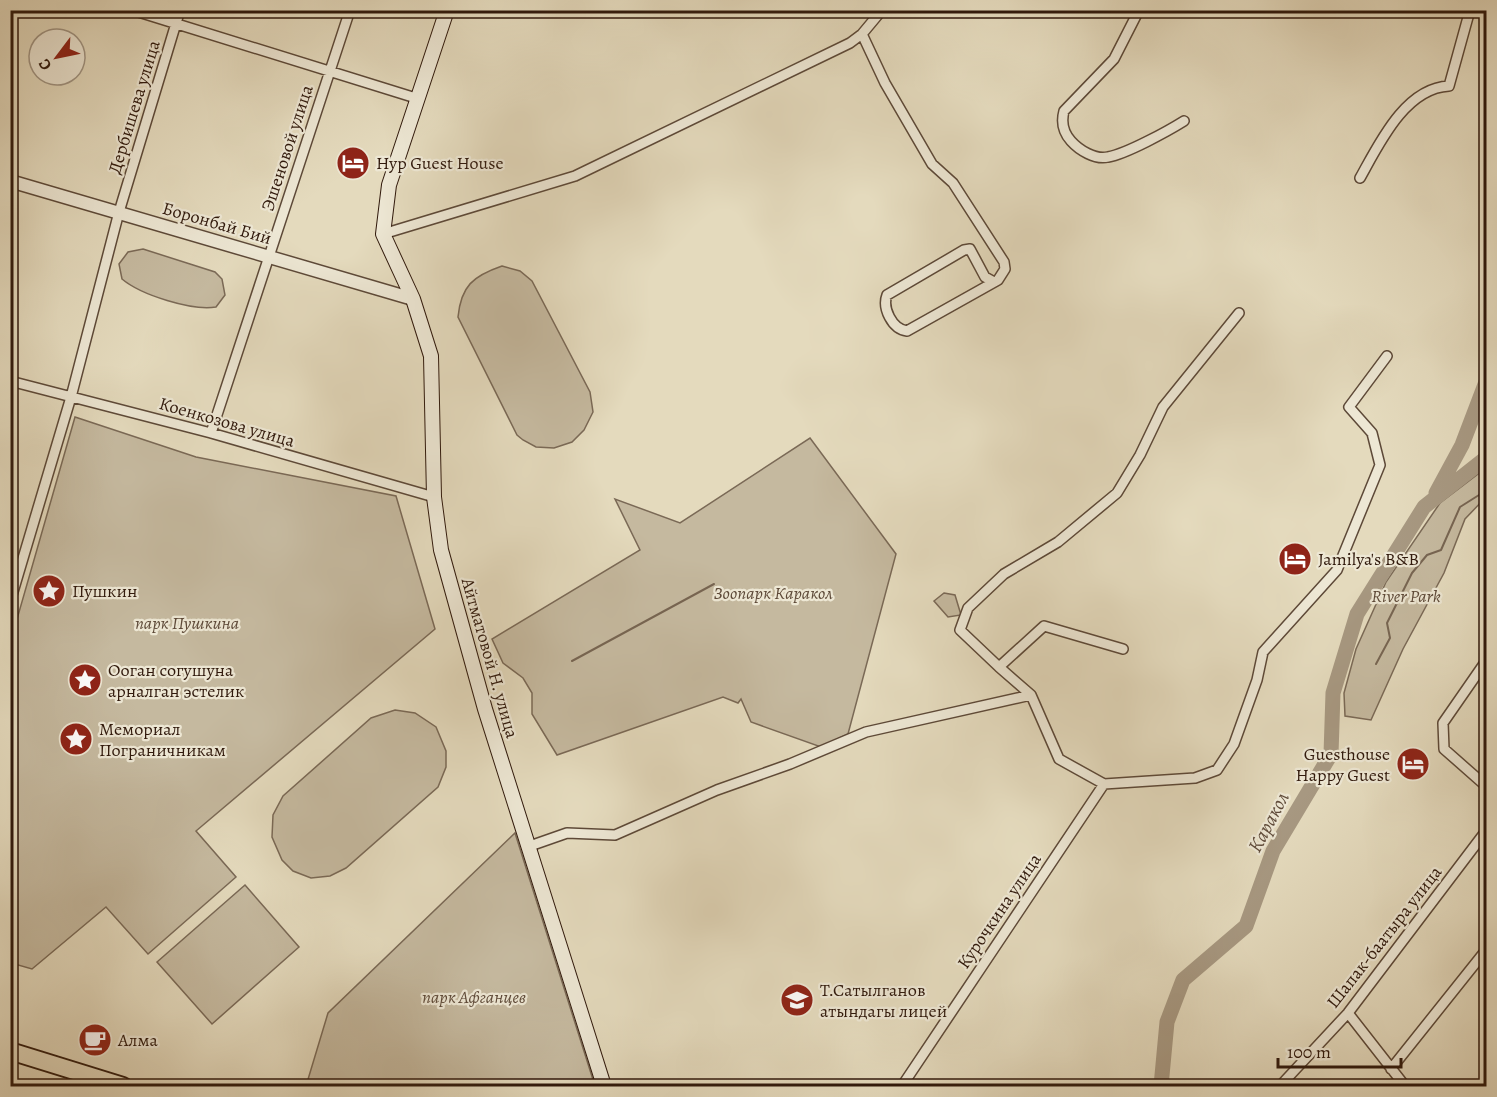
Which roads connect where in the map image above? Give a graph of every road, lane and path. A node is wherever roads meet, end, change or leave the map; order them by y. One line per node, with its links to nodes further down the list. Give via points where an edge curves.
1 (132, 10): 8 (street)
2 (180, 10): 8 (street, Дербишева улица)
3 (350, 10): 10 (street, Эшеновой улица)
4 (447, 10): 11 (main road)
5 (882, 10): 9 (street)
6 (1139, 10): 12 (street, via 1114,59 1064,111 1061,119 1066,133 1080,149 1096,157 1108,157)
7 (1470, 10): 13 (street, via 1449,86 1432,86 1413,102 1389,128)
8 (176, 24): 10 (street); 15 (street, Дербишева улица)
9 (862, 34): 16 (street, via 575,176); 18 (street, via 932,164 953,183 1005,262 1003,276)
10 (330, 72): 11 (street); 17 (street, Эшеновой улица)
11 (418, 99): 16 (main road, via 389,184)
12 (1184, 121)
13 (1360, 178)
14 (10, 181): 15 (street, Боронбай Бий)
15 (119, 212): 17 (street, Боронбай Бий); 23 (street, Дербишева улица)
16 (383, 234): 19 (main road, Айтматовой Н. улица)
17 (269, 257): 19 (street, Боронбай Бий); 24 (street, Эшеновой улица)
18 (994, 282): 18 (street, via 985,277 968,249 887,295 885,307 896,326 907,331)
19 (413, 299): 25 (main road, Айтматовой Н. улица, via 431,356)
20 (1239, 314): 30 (street, via 1163,407 1117,493 1058,542 1004,574 968,608 960,630)
21 (1387, 357): 32 (street, via 1348,407 1372,433 1380,465 1337,570 1263,652 1234,744 1217,770 1196,778)
22 (10, 381): 23 (street, Коенкозова улица)
23 (71, 398): 24 (street, Коенкозова улица); 26 (street)
24 (211, 433): 25 (street, Коенкозова улица)
25 (434, 497): 35 (main road, Айтматовой Н. улица, via 441,550)
26 (12, 590): 27 (street)
27 (10, 602)
28 (1123, 649): 30 (street, via 1044,626)
29 (1486, 661): 33 (street, via 1443,723 1444,749)
30 (999, 667): 31 (street)
31 (1031, 695): 32 (street, via 1059,759); 35 (street, via 866,732 615,835 567,833)
32 (1104, 784): 42 (street, Курочкина улица)
33 (1486, 786)
34 (1486, 831): 37 (street, Шапак-баатыра улица)
35 (527, 847): 41 (main road, Айтматовой Н. улица)
36 (1486, 950): 39 (street)
37 (1348, 1013): 39 (street); 43 (street, Шапак-баатыра улица)
38 (10, 1051): 40 (highway)
39 (1391, 1069): 44 (street)
40 (123, 1086)
41 (604, 1086)
42 (902, 1086)
43 (1280, 1086)
44 (1405, 1086)

